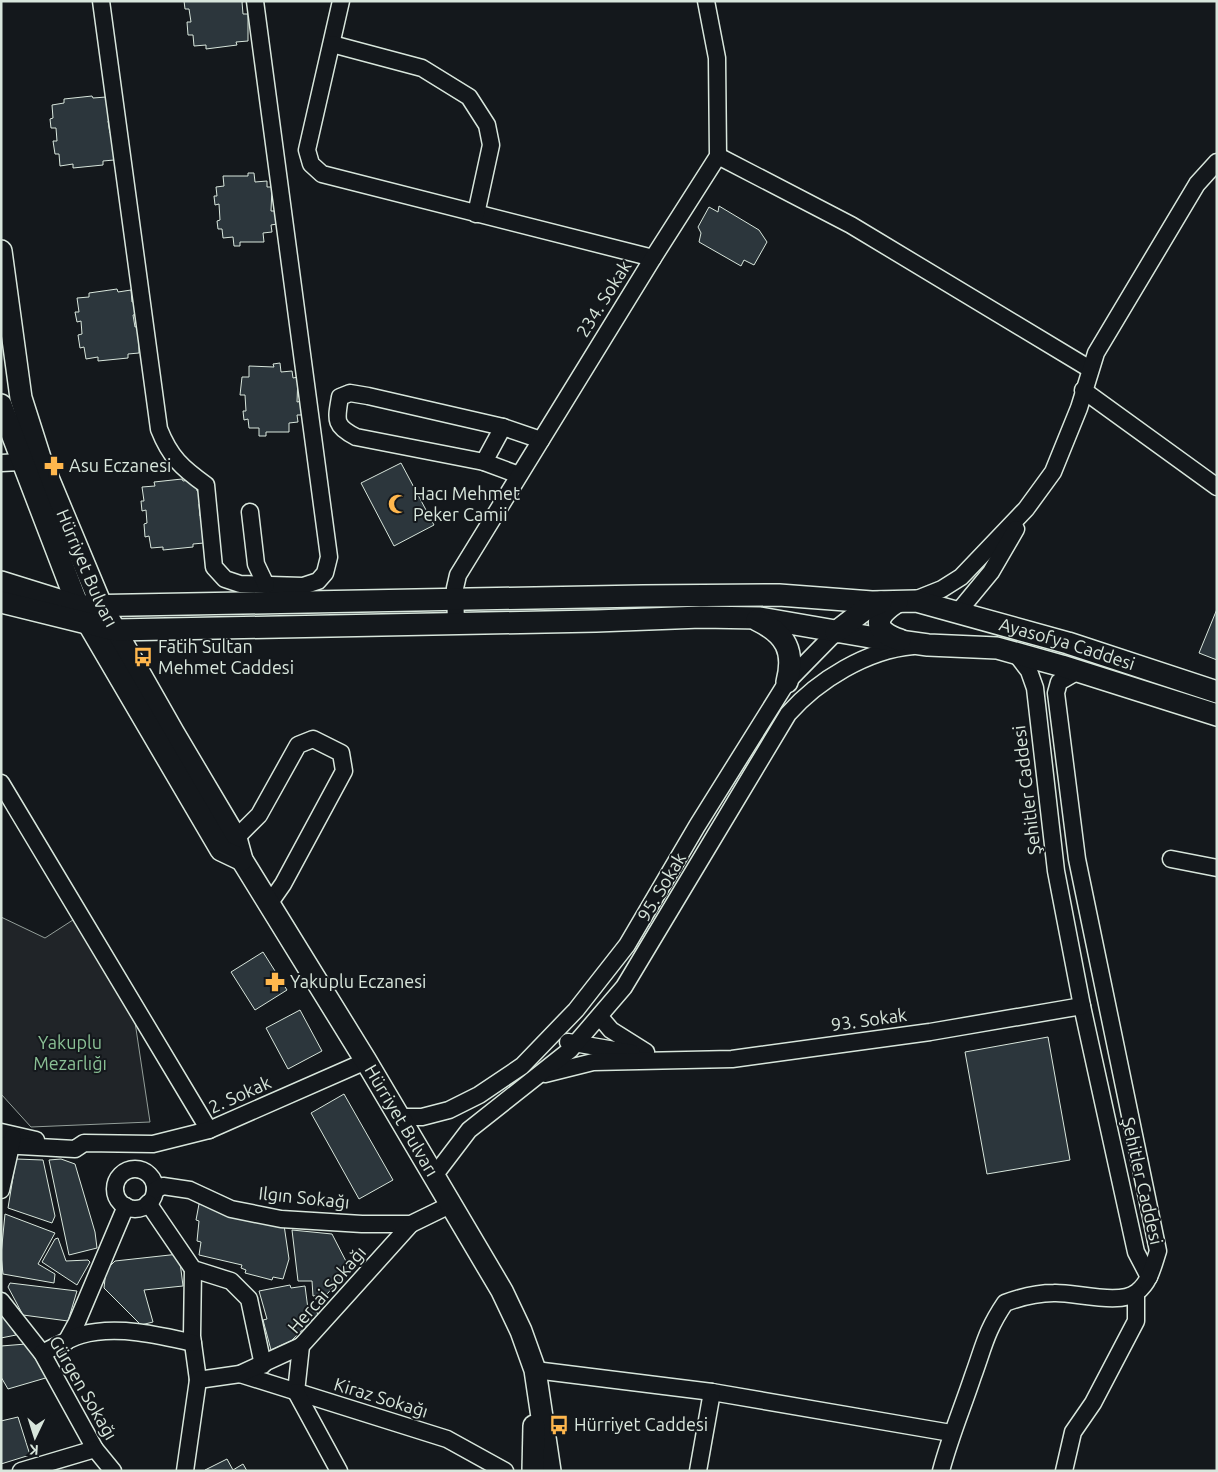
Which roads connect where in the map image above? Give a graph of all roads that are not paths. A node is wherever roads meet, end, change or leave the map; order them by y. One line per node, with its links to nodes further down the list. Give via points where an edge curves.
1 (102, 1): 23 (street, via 160,429 168,451 184,469 206,485 214,567 232,582)
2 (255, 1): 23 (street, via 329,557 325,573 318,581 303,586)
3 (342, 1): 5 (street)
4 (706, 1): 6 (street, via 717,58)
5 (332, 44): 8 (street, via 422,68 469,97 487,125 491,145); 8 (street, via 307,150 311,164 322,174 338,179)
6 (718, 156): 10 (street, 234. Sokak); 11 (street, via 851,225)
7 (1217, 162): 11 (street, via 1196,184 1096,353)
8 (476, 214): 10 (street)
9 (1, 251): 27 (main road, Hürriyet Bulvarı, via 21,398 41,461)
10 (653, 258): 15 (street, 234. Sokak)
11 (1090, 369): 12 (street)
12 (1084, 390): 19 (street); 20 (street, via 1053,472)
13 (1, 405): 16 (main road, Hürriyet Bulvarı)
14 (503, 427): 15 (street); 17 (street); 17 (street, via 368,396 350,393 340,398 336,418 343,430 356,437)
15 (541, 440): 18 (street, 234. Sokak)
16 (11, 462): 29 (main road, Hürriyet Bulvarı)
17 (484, 462): 18 (street)
18 (519, 476): 24 (street, 234. Sokak, via 458,575)
19 (1217, 488)
20 (1026, 509): 25 (street, via 961,577 942,589); 28 (street, via 991,572)
21 (250, 512): 23 (street, via 256,564)
22 (1, 582): 29 (main road)
23 (266, 585)
24 (454, 601): 25 (main road, Ayasofya Caddesi, via 779,596); 27 (main road, Ayasofya Caddesi); 31 (street, 234. Sokak)
25 (901, 601): 28 (main road, Ayasofya Caddesi); 33 (main road, via 867,608); 34 (main road, via 886,608 880,617 879,627 882,632)
26 (1, 602): 29 (main road)
27 (102, 606): 29 (main road, Ayasofya Caddesi); 32 (main road, Hürriyet Bulvarı)
28 (958, 612): 35 (main road, via 949,637); 39 (main road, Ayasofya Caddesi, via 1068,643)
29 (83, 615): 32 (main road); 46 (main road, Hürriyet Bulvarı, via 221,850)
30 (752, 617): 31 (main road); 33 (main road); 38 (main road, via 770,626 784,639 792,663)
31 (456, 624): 32 (main road)
32 (115, 630): 44 (main road, Hürriyet Bulvarı)
33 (836, 632): 34 (main road); 38 (street, 95. Sokak)
34 (905, 642): 35 (main road)
35 (928, 645): 36 (main road, via 997,648); 50 (street, 95. Sokak, via 906,647 861,660 799,702 788,714)
36 (1016, 654): 37 (main road); 43 (street, Şehitler Caddesi, via 1029,671 1034,688)
37 (1078, 671): 40 (main road); 41 (street, Şehitler Caddesi, via 1066,676 1056,686)
38 (787, 682): 49 (street, 95. Sokak)
39 (1217, 692)
40 (1217, 715)
41 (1066, 780): 43 (street); 55 (street, Şehitler Caddesi, via 1077,859)
42 (1, 783): 62 (street)
43 (1046, 786): 51 (street, Şehitler Caddesi, via 1056,871)
44 (236, 838): 46 (main road, Hürriyet Bulvarı); 48 (street, via 259,815 298,745 313,739 341,753 344,771)
45 (1172, 858): 47 (street)
46 (242, 860): 48 (main road, Hürriyet Bulvarı)
47 (1217, 868)
48 (269, 904): 57 (main road, Hürriyet Bulvarı)
49 (638, 926): 50 (street); 54 (street, 95. Sokak, via 592,992)
50 (655, 937): 52 (street, 95. Sokak, via 624,987)
51 (1082, 1006): 56 (street, 93. Sokak, via 930,1032 732,1059); 58 (street, Şehitler Caddesi)
52 (600, 1017): 53 (street, 95. Sokak); 56 (street, via 611,1030)
53 (576, 1043): 54 (street); 56 (street); 59 (street, 95. Sokak)
54 (543, 1044): 60 (street, 95. Sokak, via 522,1066 479,1095 449,1110 422,1117)
55 (1118, 1058): 58 (street); 64 (street, Şehitler Caddesi)
56 (659, 1060): 59 (street, via 592,1062)
57 (366, 1061): 60 (main road, Hürriyet Bulvarı); 62 (street, 2. Sokak)
58 (1096, 1063): 66 (street, Şehitler Caddesi)
59 (534, 1078): 68 (street, 95. Sokak, via 468,1130)
60 (398, 1117): 68 (main road, Hürriyet Bulvarı)
61 (1, 1120): 63 (street)
62 (209, 1130): 65 (street, 2. Sokak)
63 (6, 1139): 65 (street, 2. Sokak, via 75,1149 84,1144); 69 (street)
64 (1135, 1140): 66 (street); 75 (street, Şehitler Caddesi, via 1158,1251)
65 (153, 1144): 67 (street)
66 (1112, 1146): 75 (street, Şehitler Caddesi, via 1136,1252)
67 (146, 1172): 70 (street, via 153,1180); 72 (street, via 128,1170 119,1178 117,1196)
68 (434, 1176): 71 (main road, Hürriyet Bulvarı)
69 (1, 1190)
70 (152, 1197): 72 (street, via 137,1208); 73 (street, Ilgın Sokağı, via 164,1186 190,1190 231,1208 281,1219); 74 (street)
71 (450, 1205): 73 (street, Ilgın Sokağı); 83 (main road, Hürriyet Bulvarı, via 502,1291)
72 (126, 1206): 78 (street)
73 (411, 1224): 80 (street, Hercai Sokağı)
74 (193, 1269): 79 (street); 82 (street, via 231,1282 249,1299)
75 (1149, 1277): 76 (street)
76 (1136, 1294): 89 (street, via 1107,1299 1056,1292 1029,1295 1005,1303 983,1340 974,1376); 100 (street, via 1136,1321 1093,1403 1073,1432)
77 (1, 1301): 81 (street, Gürgen Sokağı)
78 (66, 1342): 79 (street, via 82,1335 126,1331); 81 (street)
79 (193, 1343): 85 (street)
80 (301, 1346): 82 (street); 87 (street, Hercai Sokağı)
81 (42, 1353): 90 (street, Gürgen Sokağı)
82 (264, 1364): 84 (street)
83 (535, 1370): 86 (main road, Hürriyet Bulvarı); 88 (street)
84 (240, 1374): 85 (street); 87 (street, Kiraz Sokağı)
85 (198, 1380): 93 (street)
86 (537, 1391): 96 (main road, Hürriyet Bulvarı); 97 (main road, Hürriyet Bulvarı)
87 (296, 1392): 94 (street); 95 (street, Kiraz Sokağı, via 447,1439)
88 (712, 1392): 89 (street); 98 (street)
89 (951, 1433): 99 (street)
90 (94, 1449): 91 (street); 92 (street, Gürgen Sokağı)
91 (22, 1471)
92 (113, 1471)
93 (185, 1471)
94 (339, 1471)
95 (505, 1471)
96 (533, 1471)
97 (550, 1471)
98 (698, 1471)
99 (941, 1471)
100 (1064, 1471)

